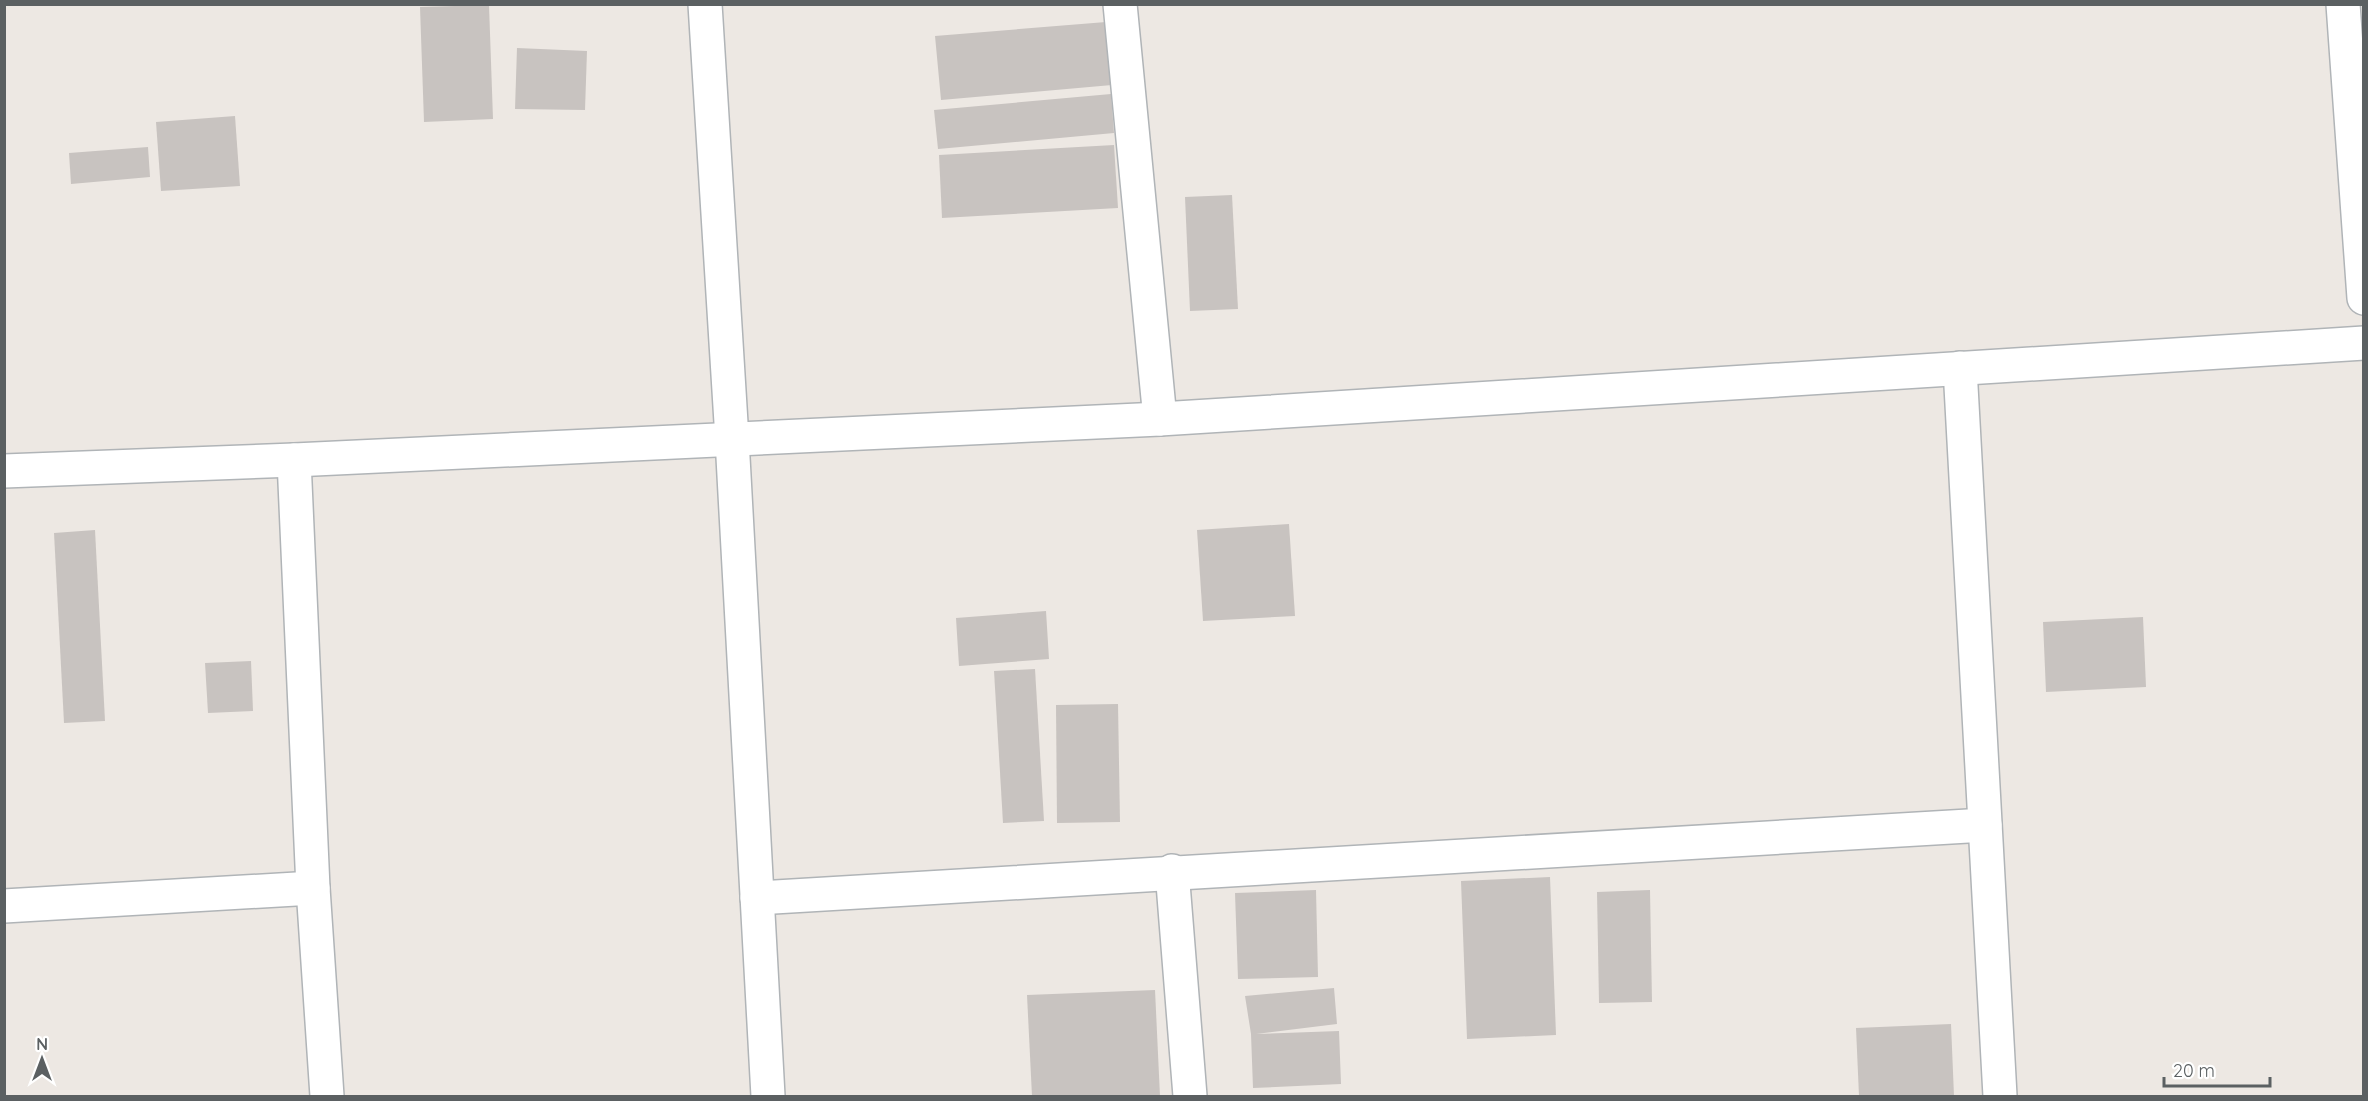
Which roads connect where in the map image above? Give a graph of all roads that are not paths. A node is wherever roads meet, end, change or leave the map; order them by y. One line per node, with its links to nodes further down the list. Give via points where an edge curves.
1 (705, 4): 8 (street)
2 (1120, 4): 7 (street)
3 (2343, 4): 4 (street)
4 (2364, 298)
5 (2364, 343): 6 (street)
6 (1960, 368): 7 (street); 11 (street)
7 (1160, 419): 8 (street)
8 (732, 438): 9 (street); 14 (street)
9 (294, 460): 10 (street); 13 (street)
10 (4, 471)
11 (1985, 825): 12 (street); 19 (street)
12 (1172, 872): 14 (street); 18 (street)
13 (313, 888): 15 (street); 16 (street)
14 (757, 898): 17 (street)
15 (4, 906)
16 (327, 1096)
17 (768, 1096)
18 (1190, 1096)
19 (2000, 1096)

